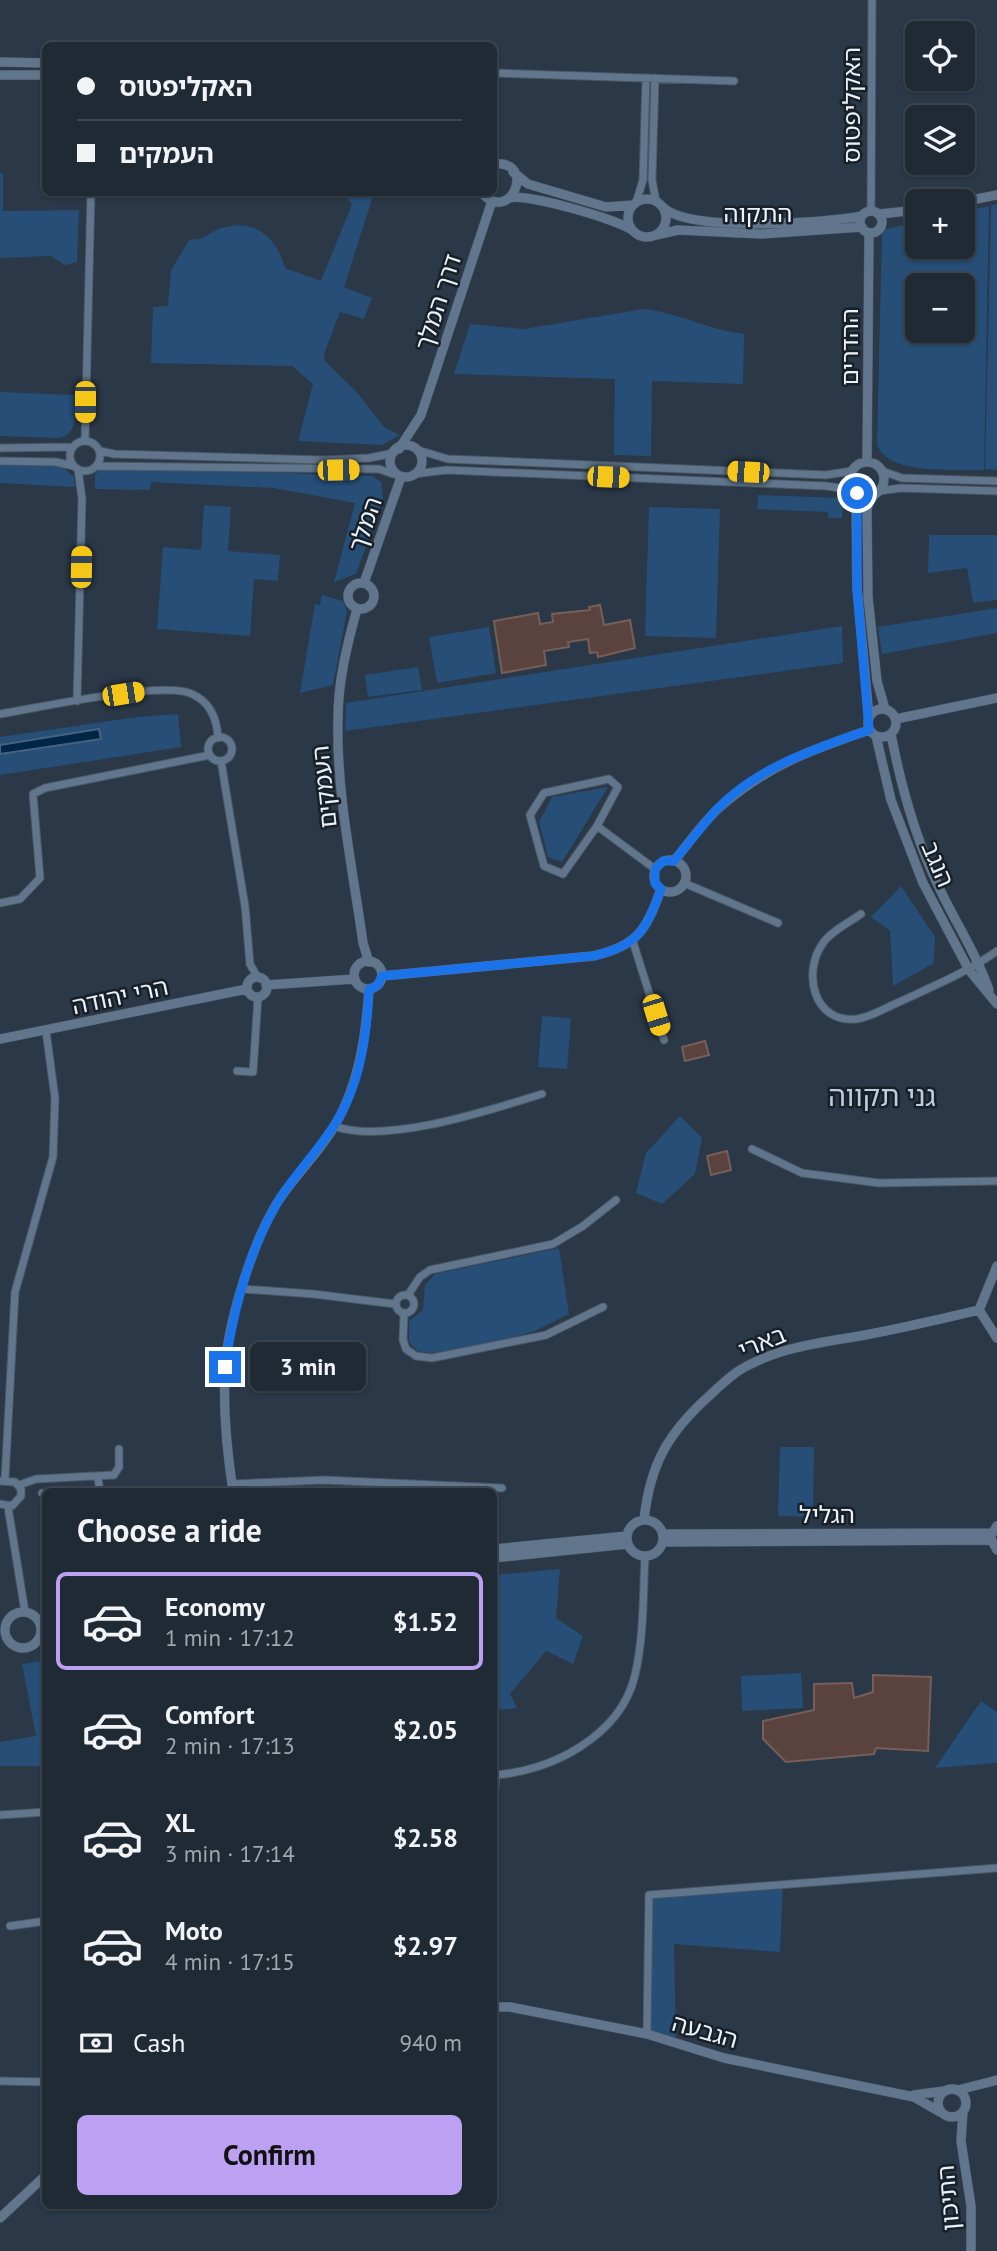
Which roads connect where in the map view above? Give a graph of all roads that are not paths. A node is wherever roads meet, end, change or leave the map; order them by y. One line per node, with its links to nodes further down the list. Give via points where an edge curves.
1 (872, 0): 21 (street, האקליפטוס)
2 (0, 62): 3 (street)
3 (42, 63)
4 (497, 73): 7 (street)
5 (0, 75): 6 (street)
6 (42, 75)
7 (646, 78): 8 (street); 18 (street, via 643,180)
8 (655, 78): 9 (street); 19 (street, via 652,180)
9 (734, 80)
10 (497, 164): 11 (street)
11 (513, 172): 15 (street, via 517,186); 18 (street, via 530,185 606,207)
12 (997, 195): 16 (street)
13 (91, 196): 26 (street)
14 (486, 196): 17 (street)
15 (509, 198): 17 (street); 22 (street, via 529,198)
16 (975, 199)
17 (492, 201): 25 (street, דרך המלך)
18 (635, 204): 19 (street, via 647,199); 22 (street, via 628,215)
19 (659, 204): 21 (street, התקוה, via 682,219 734,223); 24 (street, via 666,215)
20 (905, 212): 21 (street)
21 (874, 215): 23 (street, ההדרים); 23 (street, via 878,230)
22 (632, 230): 24 (street, via 641,236)
23 (865, 230): 24 (street, התקוה, via 769,234 675,230); 33 (street, ההדרים)
24 (656, 235)
25 (421, 415): 29 (street); 31 (street)
26 (85, 440): 27 (street); 30 (street)
27 (73, 447): 28 (street); 35 (street, via 70,458)
28 (0, 448)
29 (420, 450): 31 (street, via 411,445); 36 (street, via 448,459 826,475); 38 (street, via 422,463)
30 (100, 451): 31 (street, via 321,460 369,458); 34 (street)
31 (397, 451): 39 (street, via 390,463)
32 (0, 461): 35 (street, via 56,462)
33 (867, 462): 36 (street); 37 (street)
34 (95, 467): 35 (street, via 88,471); 39 (street, via 379,470); 44 (street)
35 (76, 468): 44 (street)
36 (852, 471): 41 (street, via 850,482)
37 (882, 471): 40 (street, via 902,478); 43 (street, via 884,482)
38 (414, 474): 39 (street); 41 (street, via 454,470)
39 (397, 476): 45 (street, המלך)
40 (997, 481)
41 (855, 491): 43 (street, via 864,496); 51 (street, via 857,588)
42 (997, 491): 43 (street, via 901,488)
43 (877, 493): 49 (street, via 867,510 867,578 877,681)
44 (82, 499): 48 (street)
45 (364, 583): 46 (street, via 354,584 348,592 349,602); 46 (street, via 372,589 373,601 368,608)
46 (357, 609): 68 (street, העמקים, via 340,689 338,745)
47 (997, 698): 52 (street)
48 (78, 701): 50 (street); 55 (street, via 146,690 190,692 208,706)
49 (885, 709): 51 (street); 52 (street)
50 (0, 714)
51 (869, 717): 53 (street)
52 (895, 719): 54 (street)
53 (873, 733): 54 (street); 59 (street, via 798,755 760,776 718,808); 70 (street, הנגב, via 891,800 923,883)
54 (891, 734): 69 (street, הנגב, via 903,796 922,846)
55 (218, 738): 56 (street, via 209,744); 57 (street, via 232,748 229,757)
56 (210, 755): 57 (street); 63 (street, via 33,794 40,878 20,900)
57 (221, 761): 72 (street, via 250,964)
58 (597, 826): 58 (street, via 563,874 544,866 530,815 544,793 609,779 618,787); 60 (street)
59 (674, 861): 60 (street, via 663,861); 61 (street, via 685,872)
60 (655, 869): 62 (street, via 655,883)
61 (684, 883): 62 (street, via 671,892); 65 (street)
62 (661, 889): 66 (street, via 646,928)
63 (0, 903)
64 (861, 914): 70 (street, via 824,940 813,959 814,992 829,1013 842,1018 866,1017)
65 (778, 923)
66 (633, 942): 71 (street, via 593,956); 82 (street)
67 (997, 951): 69 (street)
68 (369, 962): 71 (street, via 379,967); 73 (street, via 357,967)
69 (980, 963): 70 (street); 77 (street, הנגב)
70 (969, 970): 77 (street, הנגב)
71 (382, 976): 76 (street, via 377,986)
72 (258, 978): 74 (street); 75 (street, via 249,981)
73 (355, 979): 74 (street); 76 (street, via 360,987)
74 (266, 985): 78 (street)
75 (247, 989): 78 (street); 80 (street, הרי יהודה)
76 (369, 989): 85 (street, via 362,1053)
77 (991, 995): 79 (street, הנגב)
78 (258, 997): 83 (street, via 253,1072)
79 (997, 1004)
80 (46, 1031): 81 (street, הרי יהודה); 99 (street, via 55,1098 53,1157 15,1292)
81 (0, 1040)
82 (664, 1040)
83 (237, 1071)
84 (542, 1094): 85 (street, via 475,1115 376,1133)
85 (334, 1126): 90 (street, via 276,1204)
86 (752, 1149): 87 (street, via 802,1173 879,1183)
87 (997, 1181)
88 (616, 1199): 91 (street, via 553,1244 430,1270)
89 (997, 1266): 94 (street)
90 (242, 1289): 92 (street); 102 (street, via 225,1367)
91 (408, 1295): 92 (street, via 400,1296); 95 (street, via 414,1307)
92 (395, 1304): 95 (street)
93 (603, 1307): 95 (street, via 546,1335 432,1358 406,1349)
94 (979, 1310): 96 (street); 105 (street, בארי, via 788,1349 750,1364 687,1415 664,1445 649,1482)
95 (404, 1313)
96 (997, 1338)
97 (119, 1449): 98 (street, via 118,1471)
98 (98, 1478): 100 (street, via 36,1479); 101 (street)
99 (2, 1480): 100 (street)
100 (19, 1485): 104 (street, via 20,1499)
101 (100, 1488)
102 (233, 1488): 103 (street, via 324,1480)
103 (502, 1488)
104 (4, 1505): 113 (street)
105 (644, 1520): 107 (street, via 654,1522); 108 (street, via 632,1525)
106 (993, 1533): 107 (street, הגליל); 110 (street)
107 (663, 1538): 111 (street, via 657,1552)
108 (627, 1540): 109 (street); 111 (street, via 636,1554); 112 (street)
109 (497, 1549)
110 (997, 1550)
111 (645, 1556): 118 (street, via 635,1676 625,1700 611,1720 569,1755 536,1769)
112 (497, 1558)
113 (25, 1612): 114 (street); 115 (street)
114 (42, 1621)
115 (3, 1625): 117 (street)
116 (42, 1638): 117 (street, via 24,1648)
117 (4, 1641)
118 (497, 1776)
119 (42, 1812): 120 (street)
120 (0, 1815)
121 (997, 1868): 125 (street, via 649,1895)
122 (42, 1922): 123 (street)
123 (10, 1926)
124 (497, 2007): 125 (street, הגבעה)
125 (647, 2034): 131 (street, הגבעה, via 724,2058)
126 (0, 2081): 128 (street)
127 (995, 2081): 129 (street); 132 (street, via 982,2087)
128 (42, 2082)
129 (958, 2090): 130 (street); 132 (street, via 964,2096)
130 (944, 2091): 131 (street, הגבעה); 133 (street, via 937,2103)
131 (905, 2095): 133 (street, הגבעה)
132 (965, 2109): 133 (street, via 957,2116); 134 (street)
133 (943, 2114): 134 (street)
134 (961, 2141): 137 (street, התיכון, via 971,2206)
135 (42, 2179): 136 (street)
136 (0, 2218)
137 (971, 2251)

